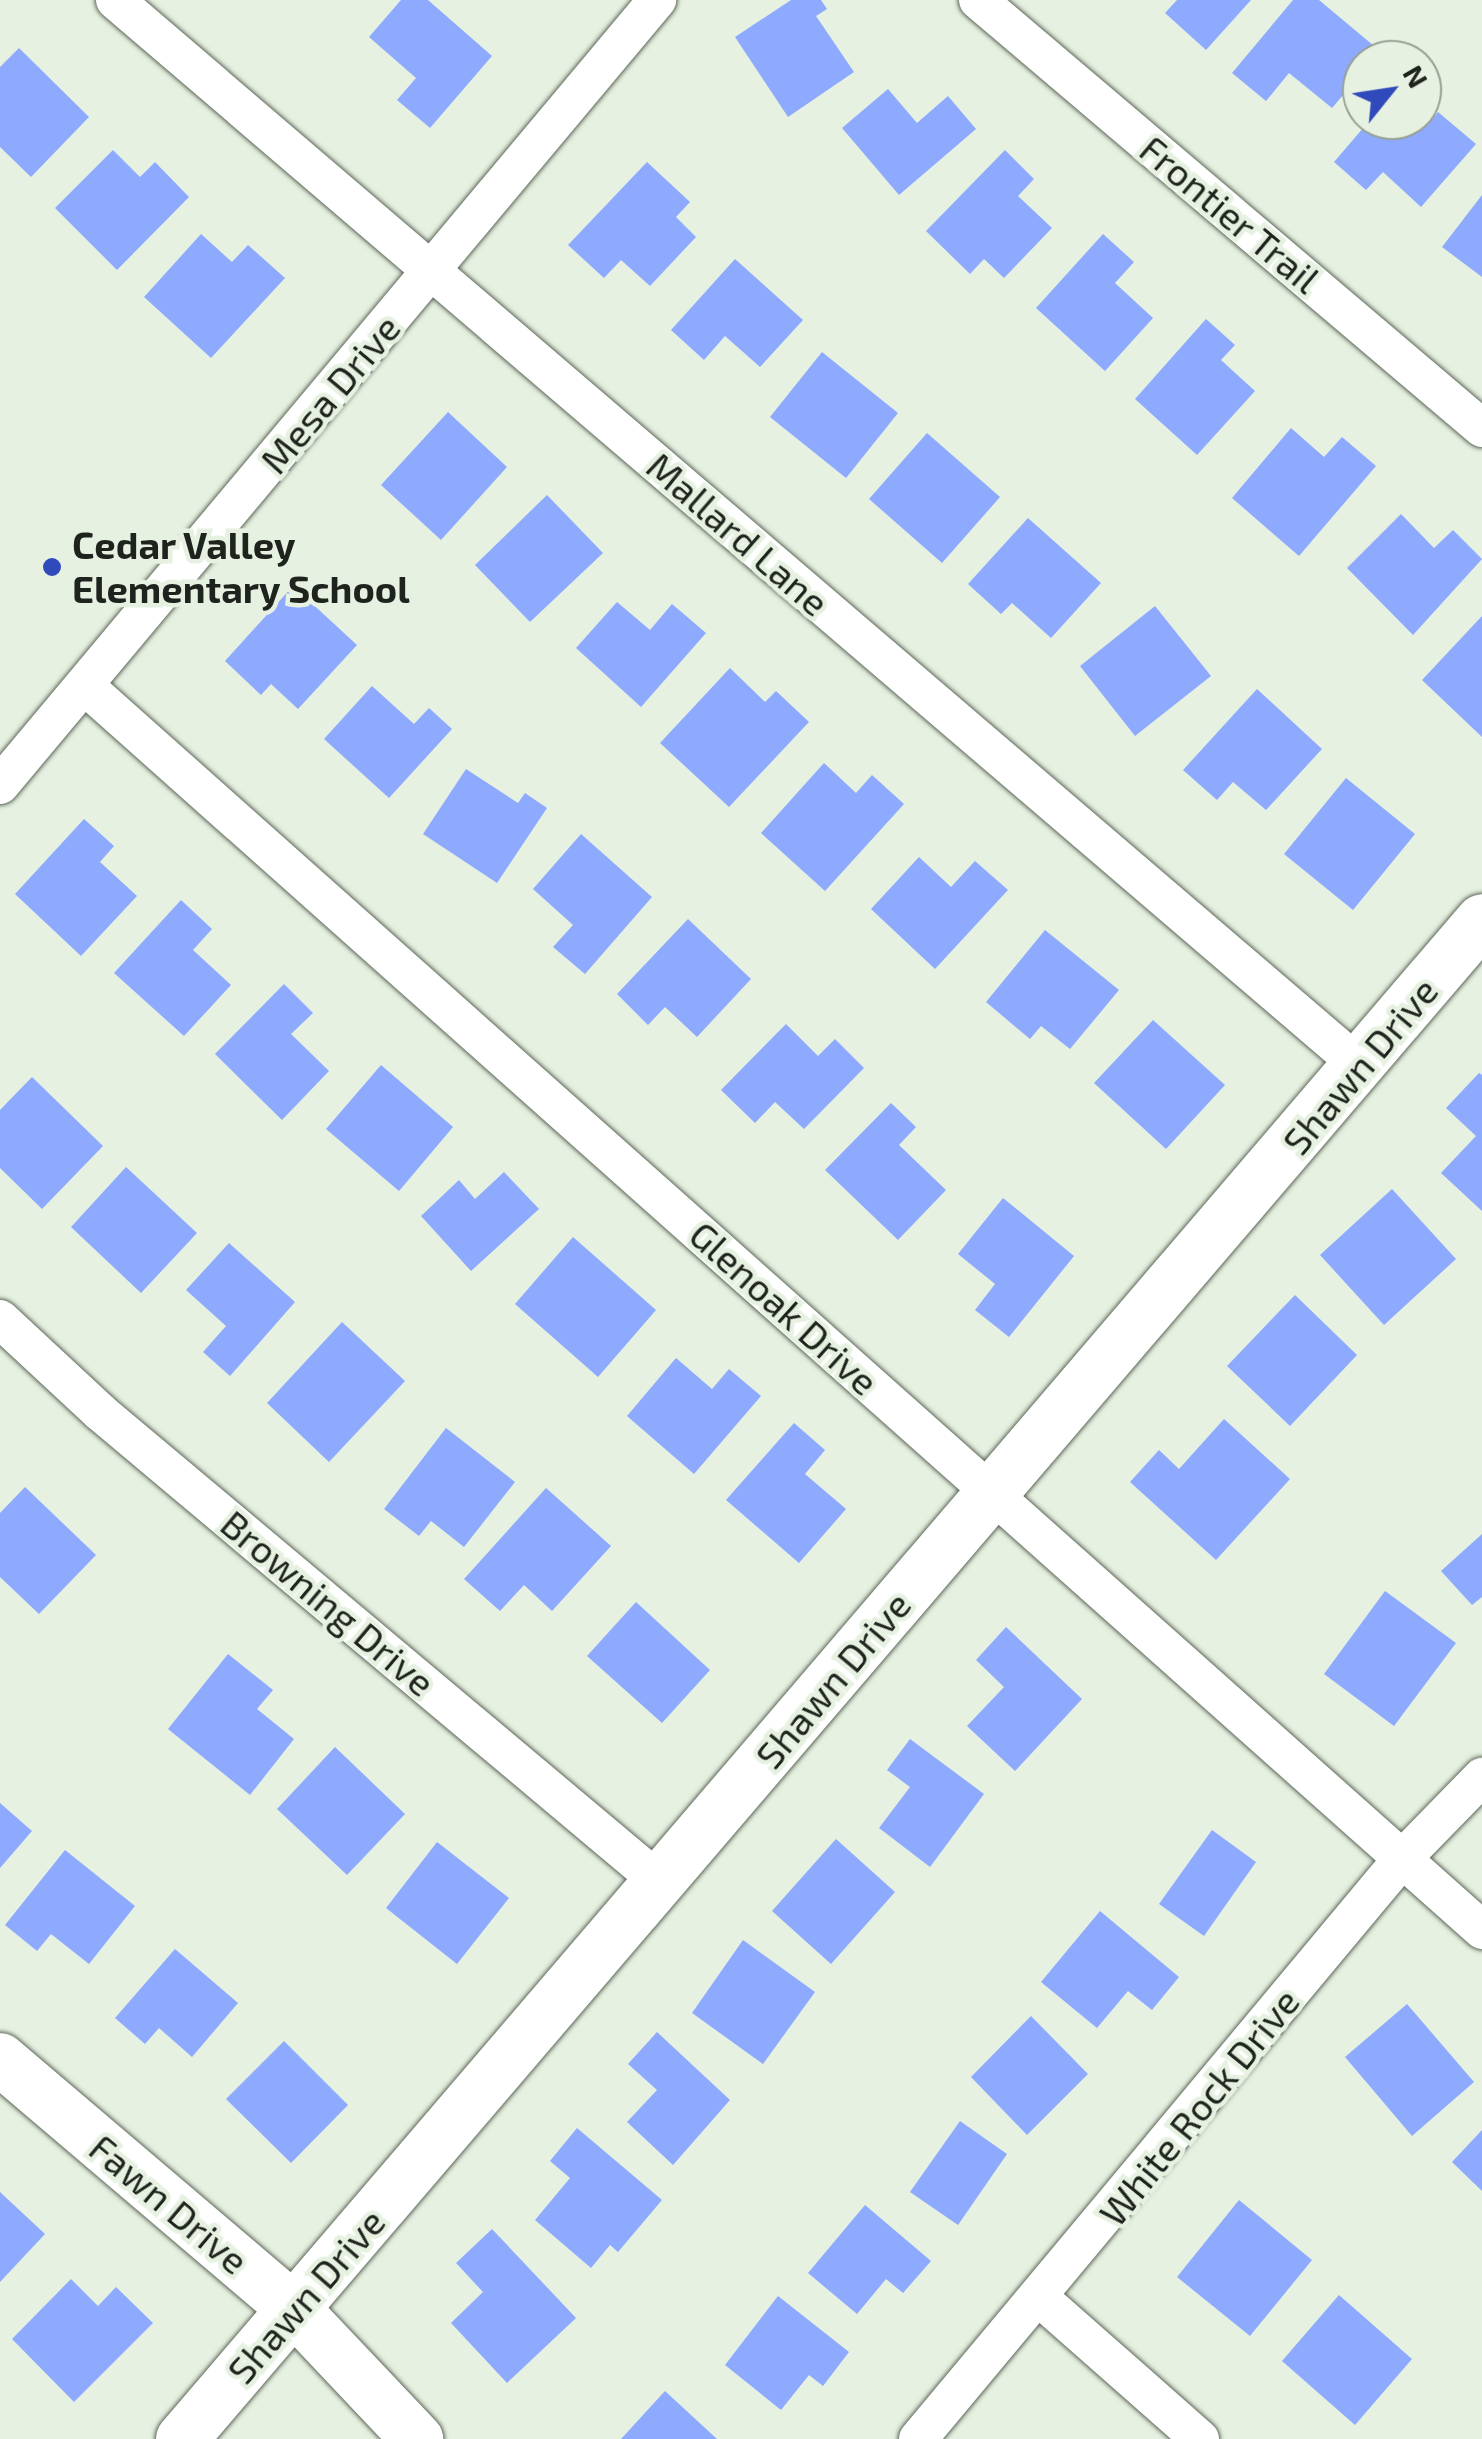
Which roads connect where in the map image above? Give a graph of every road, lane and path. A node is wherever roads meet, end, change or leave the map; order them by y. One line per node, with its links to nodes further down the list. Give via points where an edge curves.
1 (114, 0): 4 (street, Mallard Lane)
2 (657, 0): 4 (street, Mesa Drive)
3 (978, 0): 5 (street, Frontier Trail)
4 (433, 272): 6 (street, Mesa Drive); 9 (street, Mallard Lane)
5 (1482, 428)
6 (85, 686): 7 (street, Mesa Drive); 11 (street, Glenoak Drive)
7 (0, 786)
8 (1482, 920): 9 (street, Shawn Drive)
9 (1362, 1068): 11 (street, Shawn Drive)
10 (0, 1319): 14 (street, Browning Drive, via 100,1412)
11 (992, 1493): 13 (street, Glenoak Drive); 14 (street, Shawn Drive)
12 (1482, 1776): 13 (street, White Rock Drive)
13 (1402, 1859): 15 (street, Glenoak Drive); 17 (street, White Rock Drive)
14 (660, 1882): 18 (street, Shawn Drive)
15 (1482, 1930)
16 (0, 2060): 18 (street, Fawn Drive)
17 (1041, 2299): 21 (street, White Rock Drive); 22 (street)
18 (295, 2310): 19 (street, Shawn Drive); 20 (street, Fawn Drive)
19 (182, 2439)
20 (417, 2439)
21 (918, 2439)
22 (1200, 2439)

